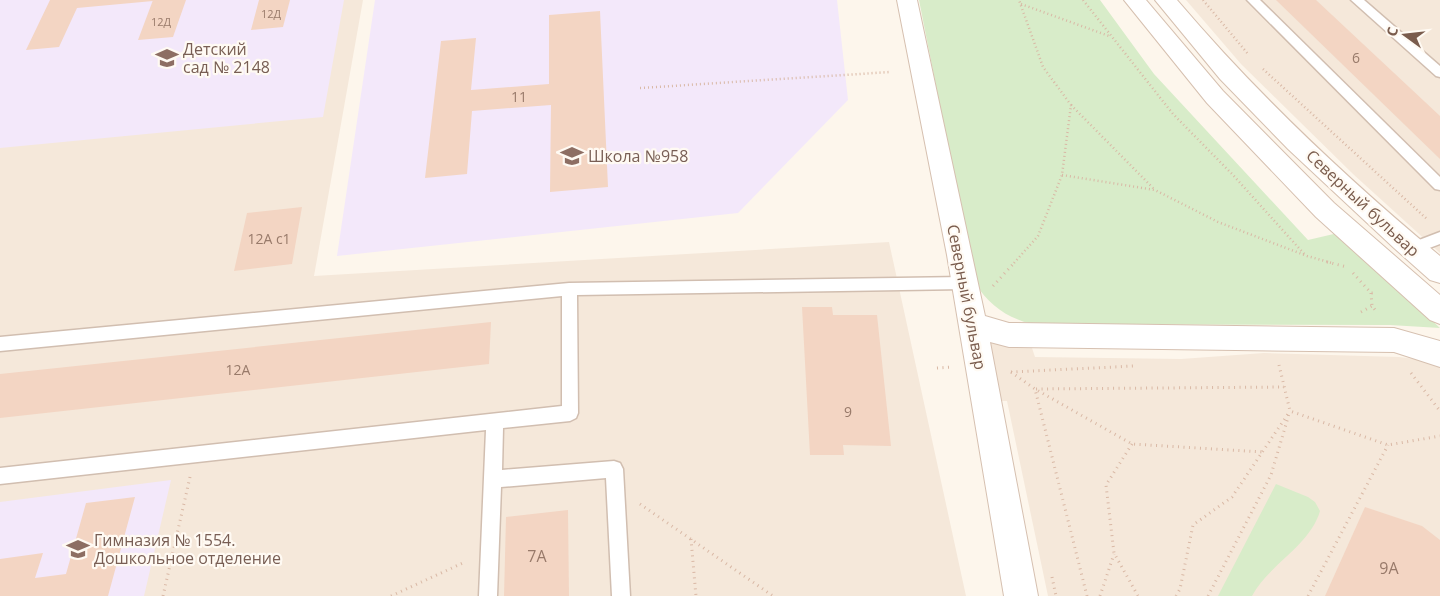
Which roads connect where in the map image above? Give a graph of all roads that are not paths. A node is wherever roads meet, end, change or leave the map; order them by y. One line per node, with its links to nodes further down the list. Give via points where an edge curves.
1 (907, 0): 11 (main road, Северный бульвар)
2 (1134, 0): 13 (main road, Северный бульвар, via 1215,97 1325,210)
3 (1165, 0): 9 (main road, Северный бульвар, via 1250,95 1354,198)
4 (1253, 0): 7 (lane)
5 (1358, 0): 6 (lane)
6 (1440, 73)
7 (1440, 185)
8 (1440, 238): 9 (lane)
9 (1410, 248): 10 (main road, Северный бульвар)
10 (1440, 272)
11 (964, 283): 12 (lane); 14 (main road, Северный бульвар)
12 (569, 289): 15 (lane); 17 (lane, via 570,413)
13 (1440, 312)
14 (972, 324): 16 (main road, via 1009,335 1394,340); 22 (main road, Северный бульвар)
15 (0, 344)
16 (1440, 354)
17 (496, 422): 18 (lane); 19 (lane)
18 (0, 476)
19 (493, 479): 20 (lane); 21 (lane, via 614,468)
20 (488, 596)
21 (621, 596)
22 (1021, 596)

